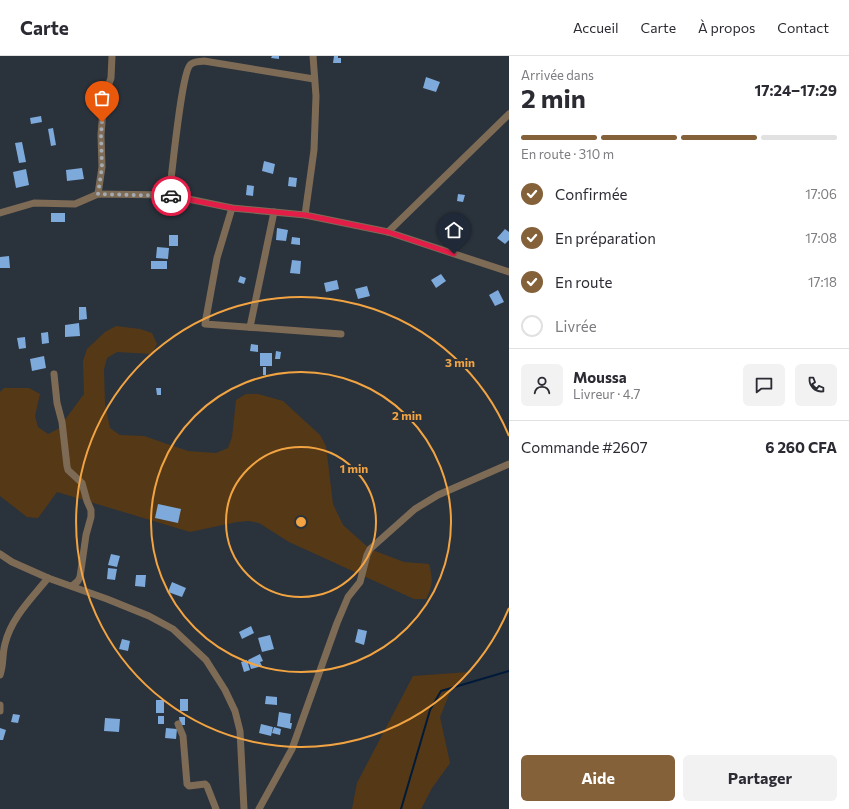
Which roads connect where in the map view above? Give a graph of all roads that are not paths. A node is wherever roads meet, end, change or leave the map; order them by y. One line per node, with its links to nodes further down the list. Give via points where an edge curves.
1 (112, 56): 5 (street, via 111,78 104,104 101,135 102,167)
2 (313, 56): 3 (street)
3 (314, 79): 6 (street, via 204,61 190,64 183,88); 10 (street, via 314,150)
4 (509, 114): 11 (street)
5 (98, 194): 6 (street); 9 (street, via 74,204 34,203)
6 (169, 195): 7 (street)
7 (232, 208): 8 (street); 13 (street, via 217,258 205,324)
8 (274, 212): 10 (street); 13 (street)
9 (0, 213)
10 (305, 215): 11 (street)
11 (388, 232): 12 (street)
12 (509, 272)
13 (250, 327): 14 (street)
14 (341, 334)
15 (54, 374): 19 (street, via 68,470 82,483 92,517 86,535 80,576 78,582)
16 (509, 464): 26 (street, via 438,495 415,509 370,549 360,582 348,596 337,623 292,749)
17 (0, 554): 18 (street)
18 (48, 578): 19 (street); 20 (street, via 10,628)
19 (72, 586): 25 (street, via 149,616 173,629 206,660 235,711 240,731)
20 (0, 675)
21 (0, 705): 22 (street)
22 (0, 711)
23 (178, 724): 24 (street, via 183,736 187,784 205,784)
24 (216, 809)
25 (244, 809)
26 (259, 809)

